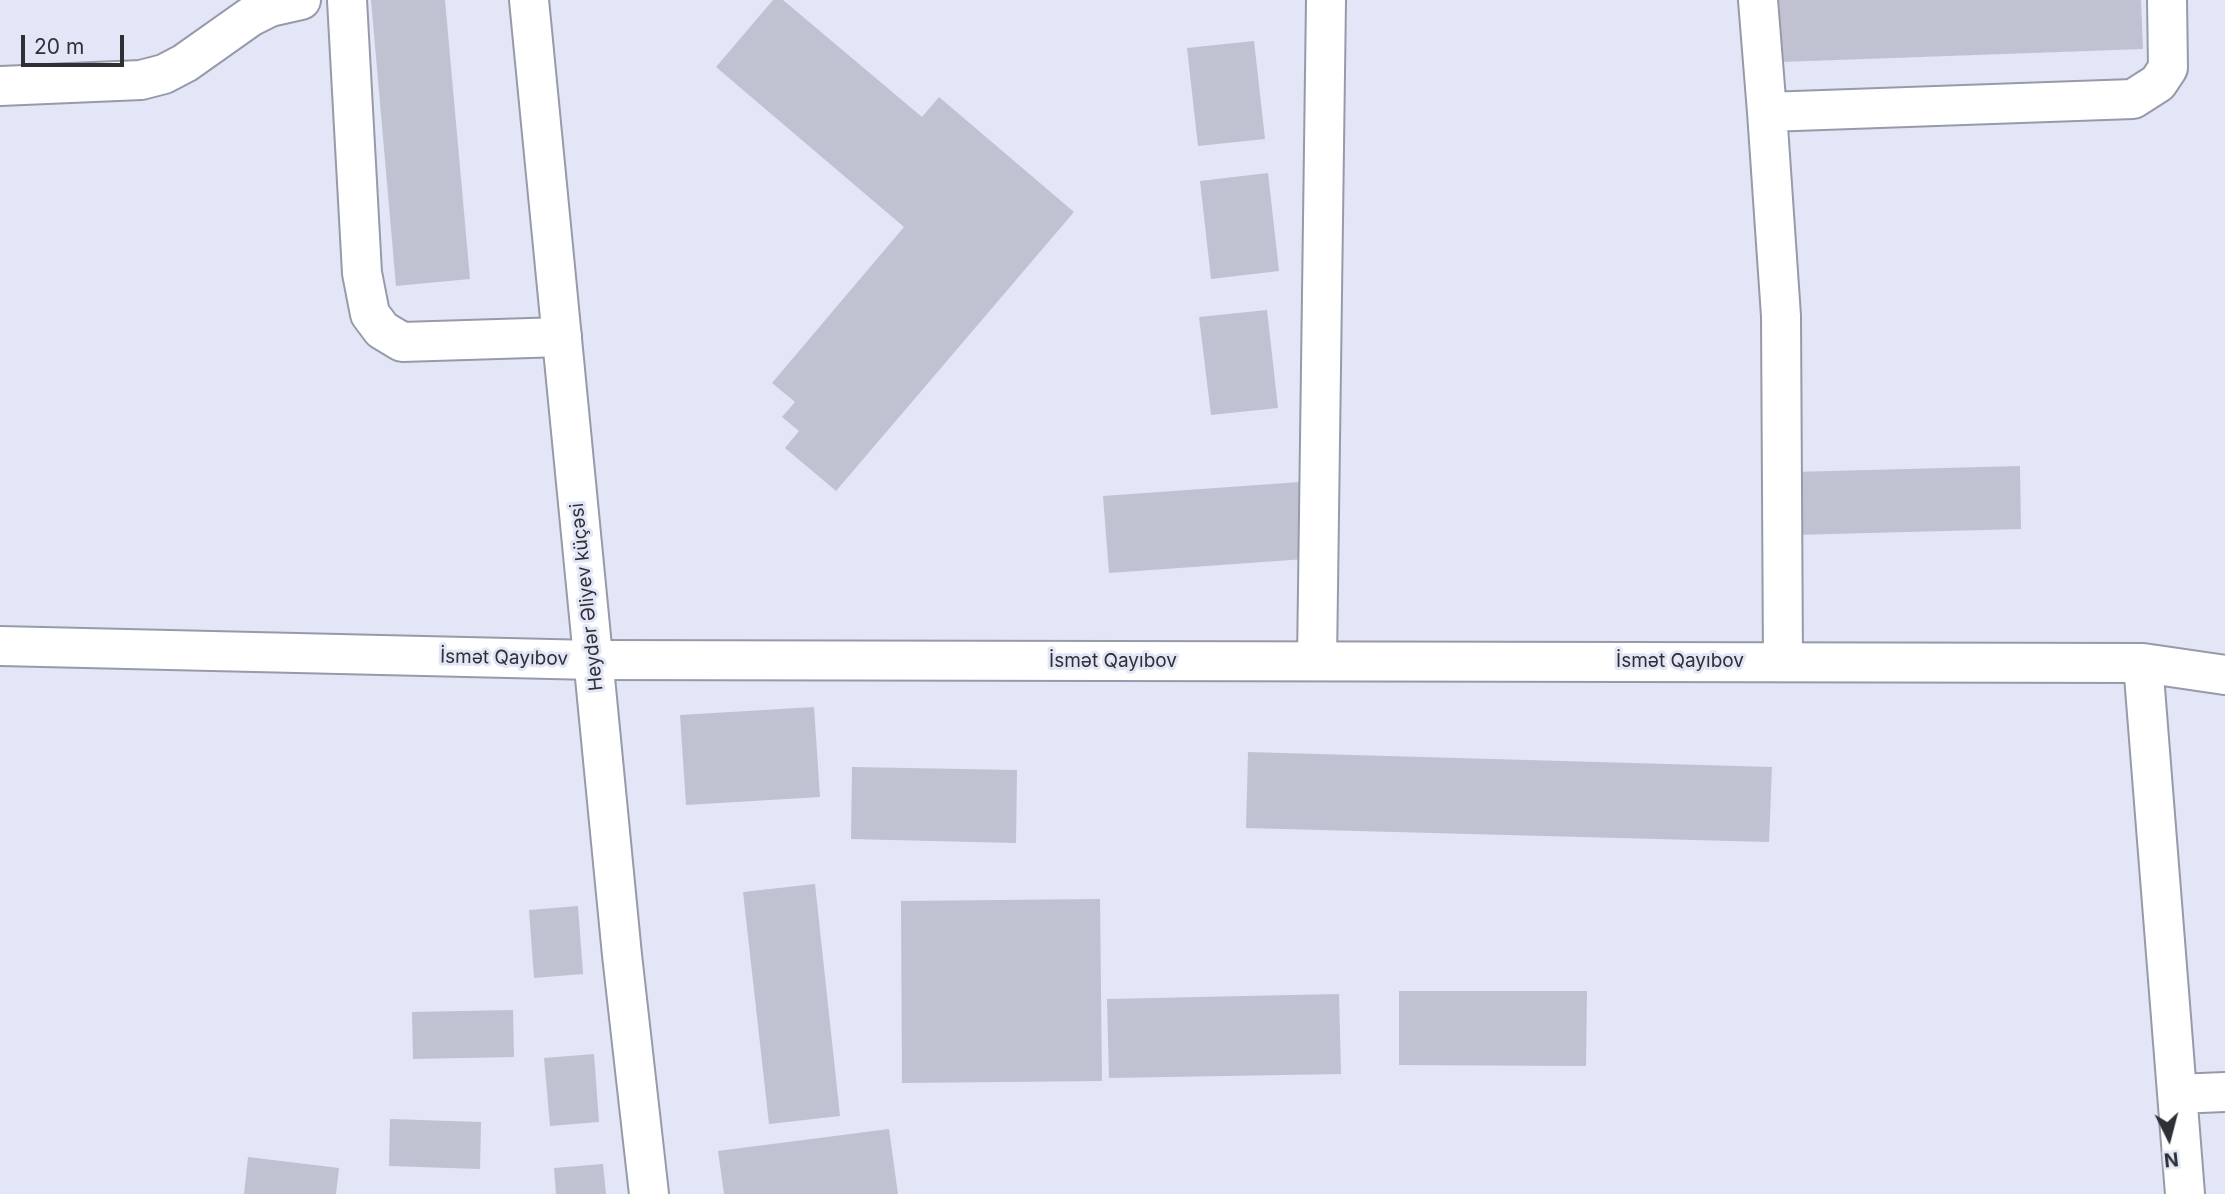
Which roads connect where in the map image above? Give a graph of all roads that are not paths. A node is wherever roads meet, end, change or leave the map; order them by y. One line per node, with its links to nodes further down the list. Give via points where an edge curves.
1 (300, 0): 7 (street, via 250,17 164,74 141,80)
2 (348, 0): 9 (street, via 362,273 370,314 382,330 402,342)
3 (529, 0): 9 (street, Heydər Əliyev küçəsi)
4 (1326, 0): 12 (street)
5 (1758, 0): 8 (street)
6 (2167, 0): 8 (street, via 2168,68 2158,83 2133,99)
7 (0, 86)
8 (1768, 112): 13 (street, via 1781,316)
9 (562, 337): 11 (street, Heydər Əliyev küçəsi)
10 (0, 646): 11 (street, İsmət Qayıbov)
11 (593, 660): 12 (street, İsmət Qayıbov); 18 (street, Heydər Əliyev küçəsi)
12 (1317, 661): 13 (street, İsmət Qayıbov)
13 (1783, 662): 14 (street, İsmət Qayıbov)
14 (2143, 663): 15 (street, İsmət Qayıbov); 17 (street)
15 (2225, 675)
16 (2225, 1092): 17 (street)
17 (2177, 1094): 19 (street)
18 (649, 1194)
19 (2185, 1194)

